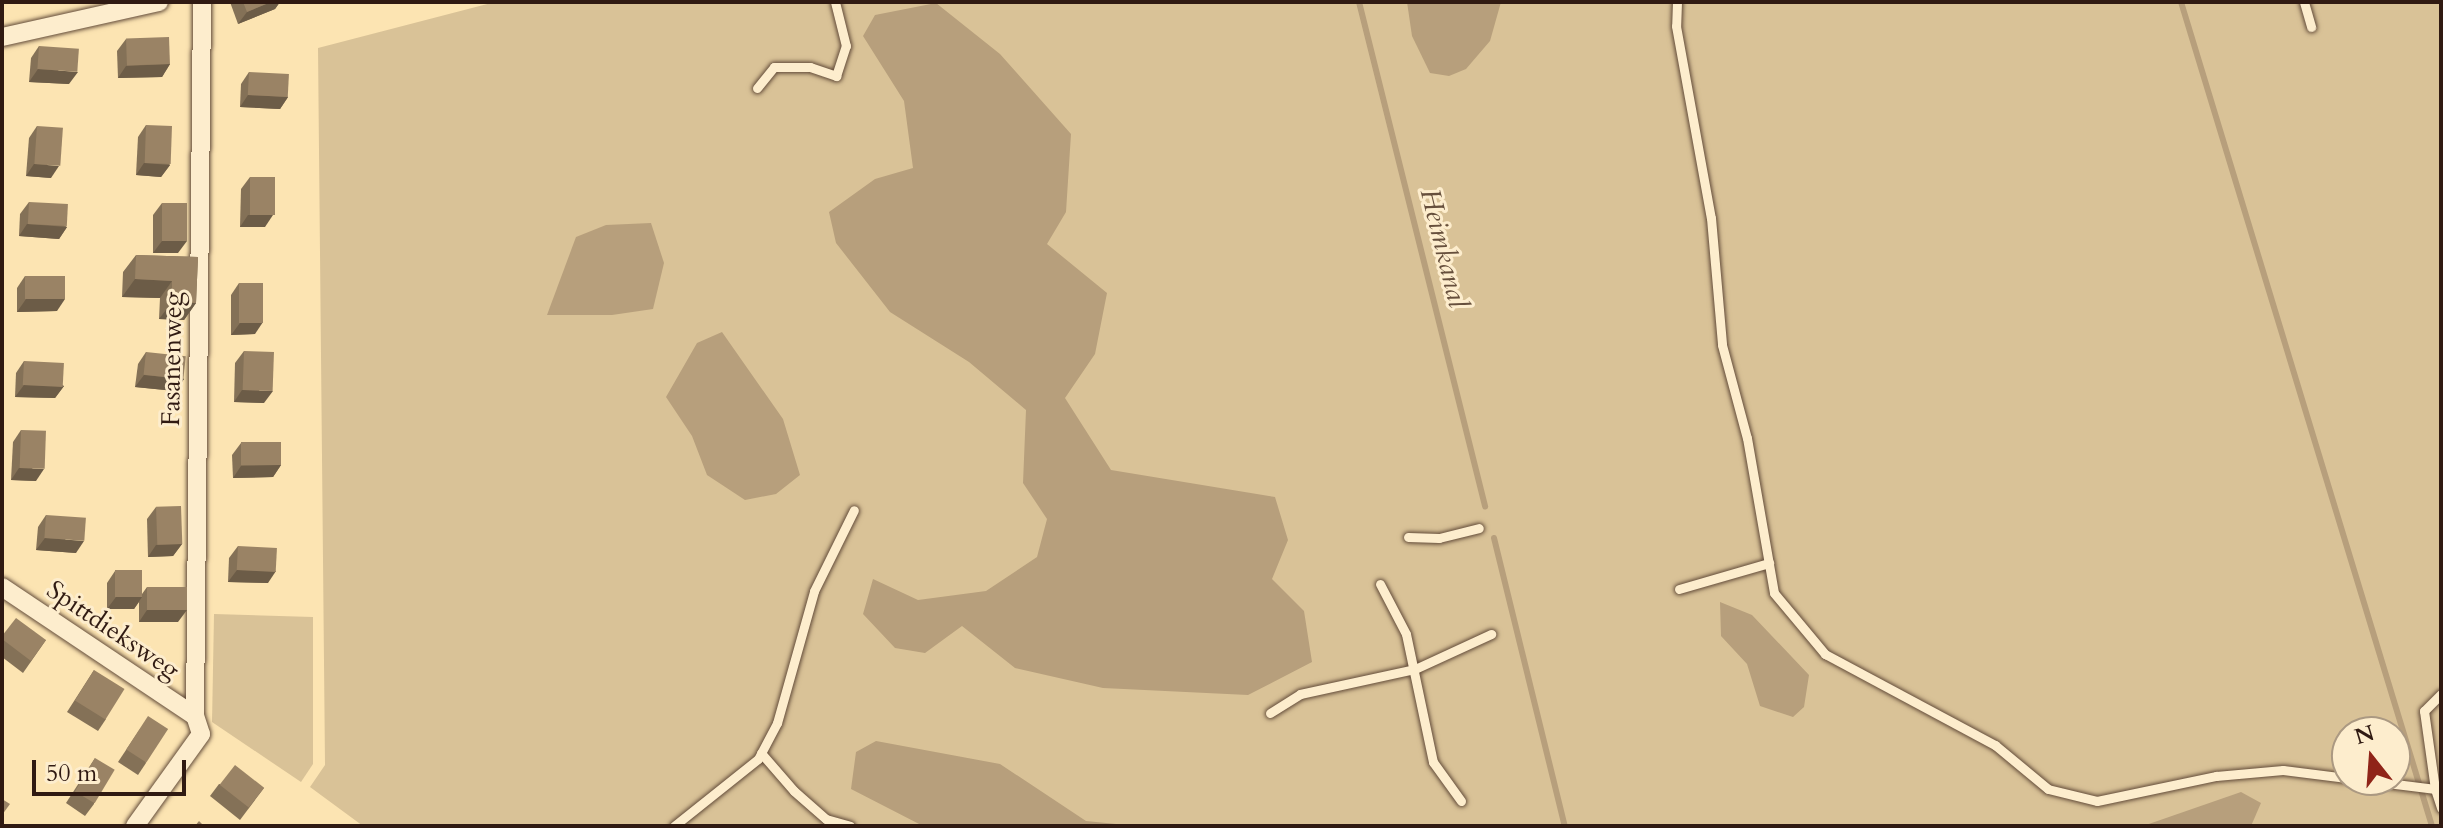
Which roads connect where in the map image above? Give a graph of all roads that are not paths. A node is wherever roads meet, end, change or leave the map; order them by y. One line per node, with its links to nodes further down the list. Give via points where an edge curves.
1 (159, 2): 7 (street)
2 (202, 2): 20 (street, Fasanenweg)
3 (835, 2): 8 (lane, via 846,46 836,76 810,67 774,67)
4 (1677, 2): 12 (lane, via 1676,26 1711,218 1722,345 1747,438)
5 (2304, 2): 6 (lane)
6 (2311, 27)
7 (2, 37)
8 (757, 88)
9 (854, 510): 21 (lane, via 814,591 777,723)
10 (1479, 528): 11 (lane, via 1439,538)
11 (1408, 537)
12 (1769, 563): 15 (lane); 22 (lane, via 1774,593 1825,654 1995,745 2048,789 2097,801 2216,776 2270,771)
13 (1380, 584): 17 (lane, via 1406,634)
14 (2, 588): 20 (street, Spittdieksweg)
15 (1679, 589)
16 (1491, 634): 17 (lane)
17 (1413, 669): 19 (lane, via 1300,694); 25 (lane, via 1433,762)
18 (2441, 694): 24 (lane, via 2424,711)
19 (1270, 713)
20 (195, 716): 27 (street, Fasanenweg, via 201,734)
21 (761, 753): 28 (lane, via 730,786 690,808); 29 (lane, via 804,801 826,819)
22 (2331, 777)
23 (2411, 787): 24 (lane)
24 (2432, 789): 26 (lane)
25 (1461, 801)
26 (2441, 808)
27 (135, 826)
28 (674, 826)
29 (850, 826)

